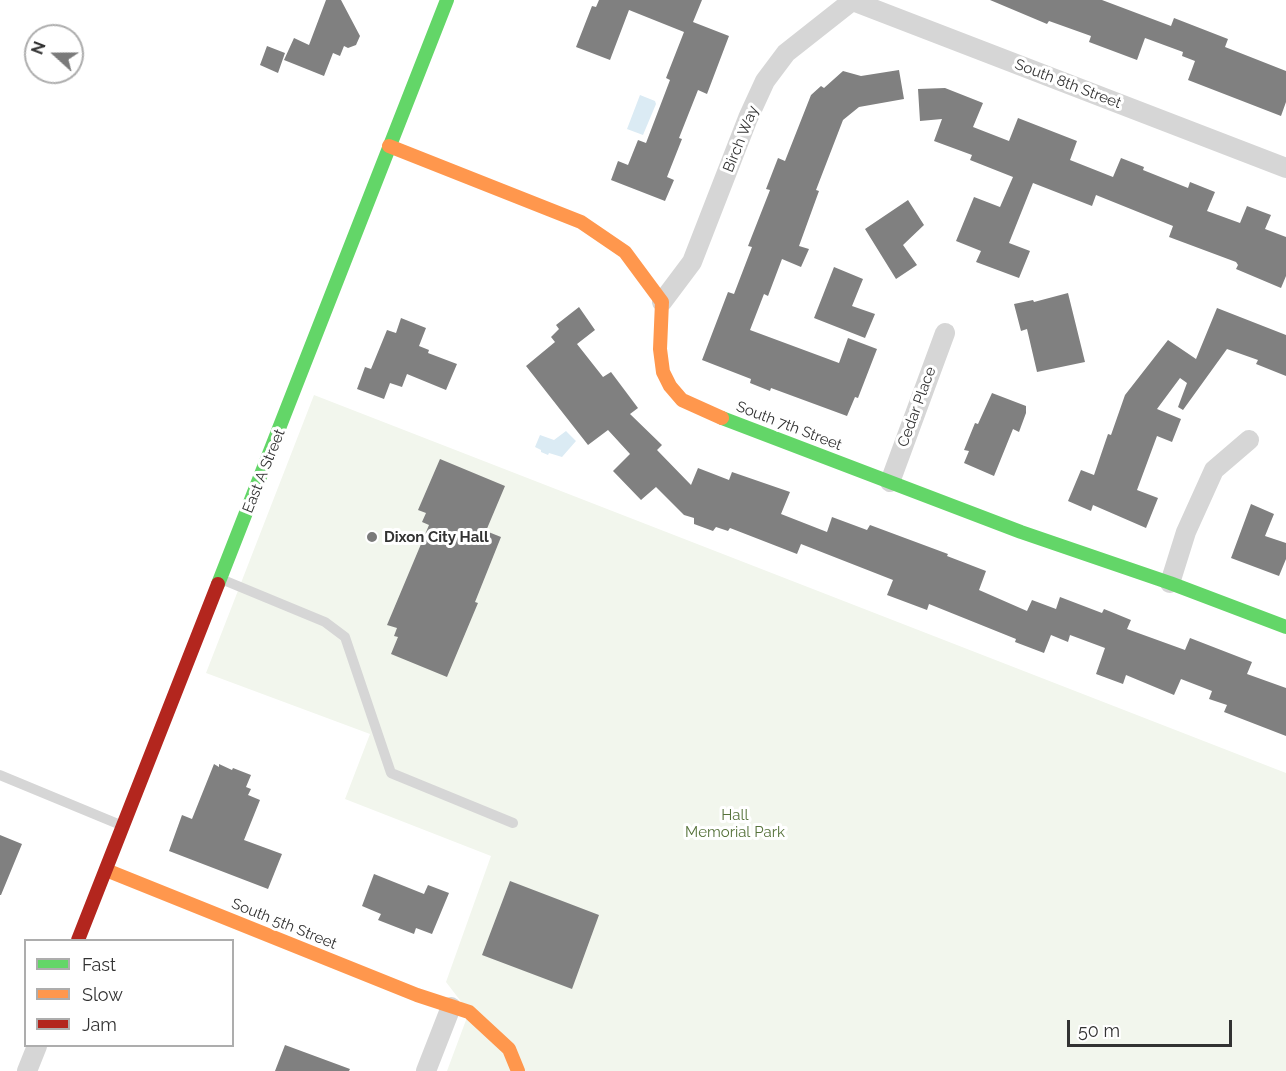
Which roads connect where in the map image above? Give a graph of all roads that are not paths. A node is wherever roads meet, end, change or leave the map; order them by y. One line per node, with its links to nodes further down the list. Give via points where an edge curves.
1 (447, 0): 3 (street, East A Street)
2 (851, 1): 4 (street, South 8th Street); 5 (street, Birch Way, via 786,53 765,81 692,262)
3 (389, 146): 5 (street, via 581,222 625,252); 9 (street, East A Street)
4 (1286, 168)
5 (662, 302): 8 (street, South 7th Street, via 663,372 682,400)
6 (945, 333): 8 (street, Cedar Place)
7 (1249, 440): 10 (street, via 1214,470 1186,532)
8 (890, 482): 10 (street, South 7th Street)
9 (220, 579): 13 (lane, via 325,622 345,637 391,773); 14 (street, East A Street)
10 (1170, 583): 11 (street, South 7th Street)
11 (1286, 627)
12 (0, 775): 14 (lane)
13 (513, 823)
14 (123, 826): 15 (street, East A Street)
15 (106, 870): 16 (street, East A Street); 17 (street, South 5th Street)
16 (78, 939)
17 (451, 1007): 20 (street); 21 (street, South 5th Street, via 469,1012 509,1049)
18 (37, 1047): 19 (street)
19 (27, 1071)
20 (426, 1071)
21 (518, 1071)

